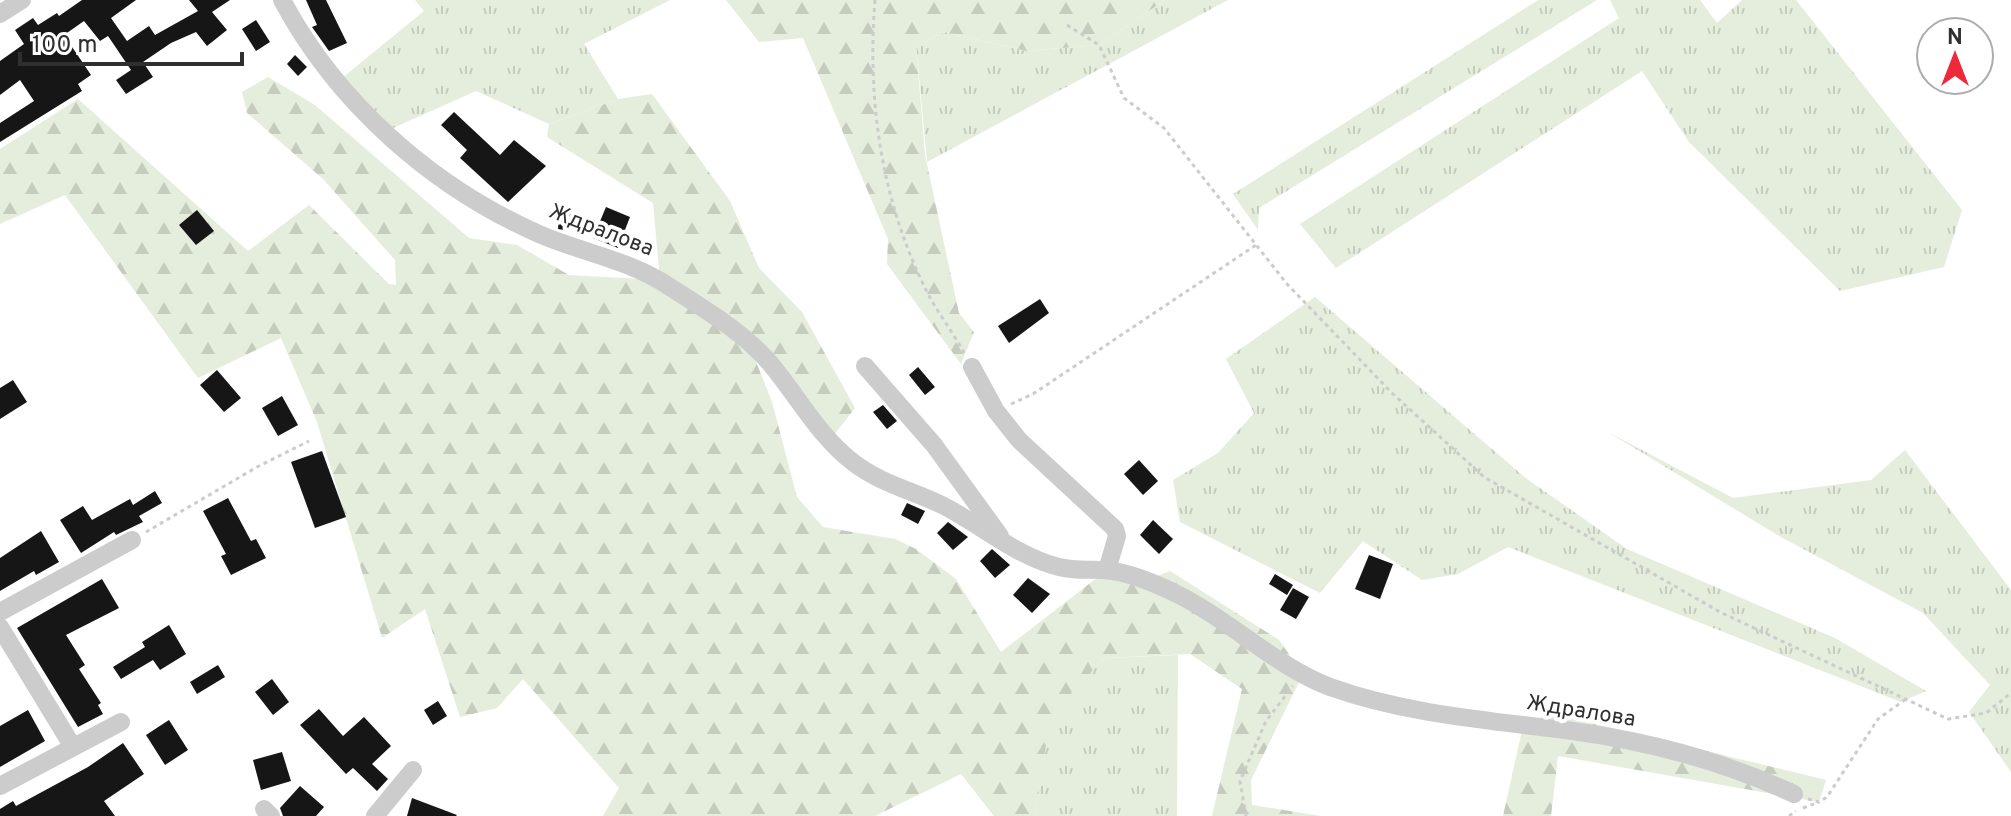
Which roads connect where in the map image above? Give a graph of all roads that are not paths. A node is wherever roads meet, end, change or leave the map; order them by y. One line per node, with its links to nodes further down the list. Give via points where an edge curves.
1 (22, 0): 3 (street)
2 (282, 0): 6 (street, Ждралова, via 325,71 384,132 447,182 545,237 601,253 660,280 748,341 855,464)
3 (0, 14)
4 (865, 366): 6 (street, Ждралова, via 934,445)
5 (972, 367): 8 (street, via 1019,440 1114,528 1117,536)
6 (1002, 539): 8 (street, Ждралова, via 1059,567)
7 (132, 540): 9 (street)
8 (1107, 570): 15 (street, Ждралова, via 1178,595 1303,674 1366,697 1453,717 1661,749 1732,767)
9 (0, 612)
10 (0, 627): 12 (street)
11 (121, 722): 12 (street)
12 (73, 747): 14 (street)
13 (413, 770): 16 (street)
14 (0, 786)
15 (1794, 794)
16 (375, 816)

